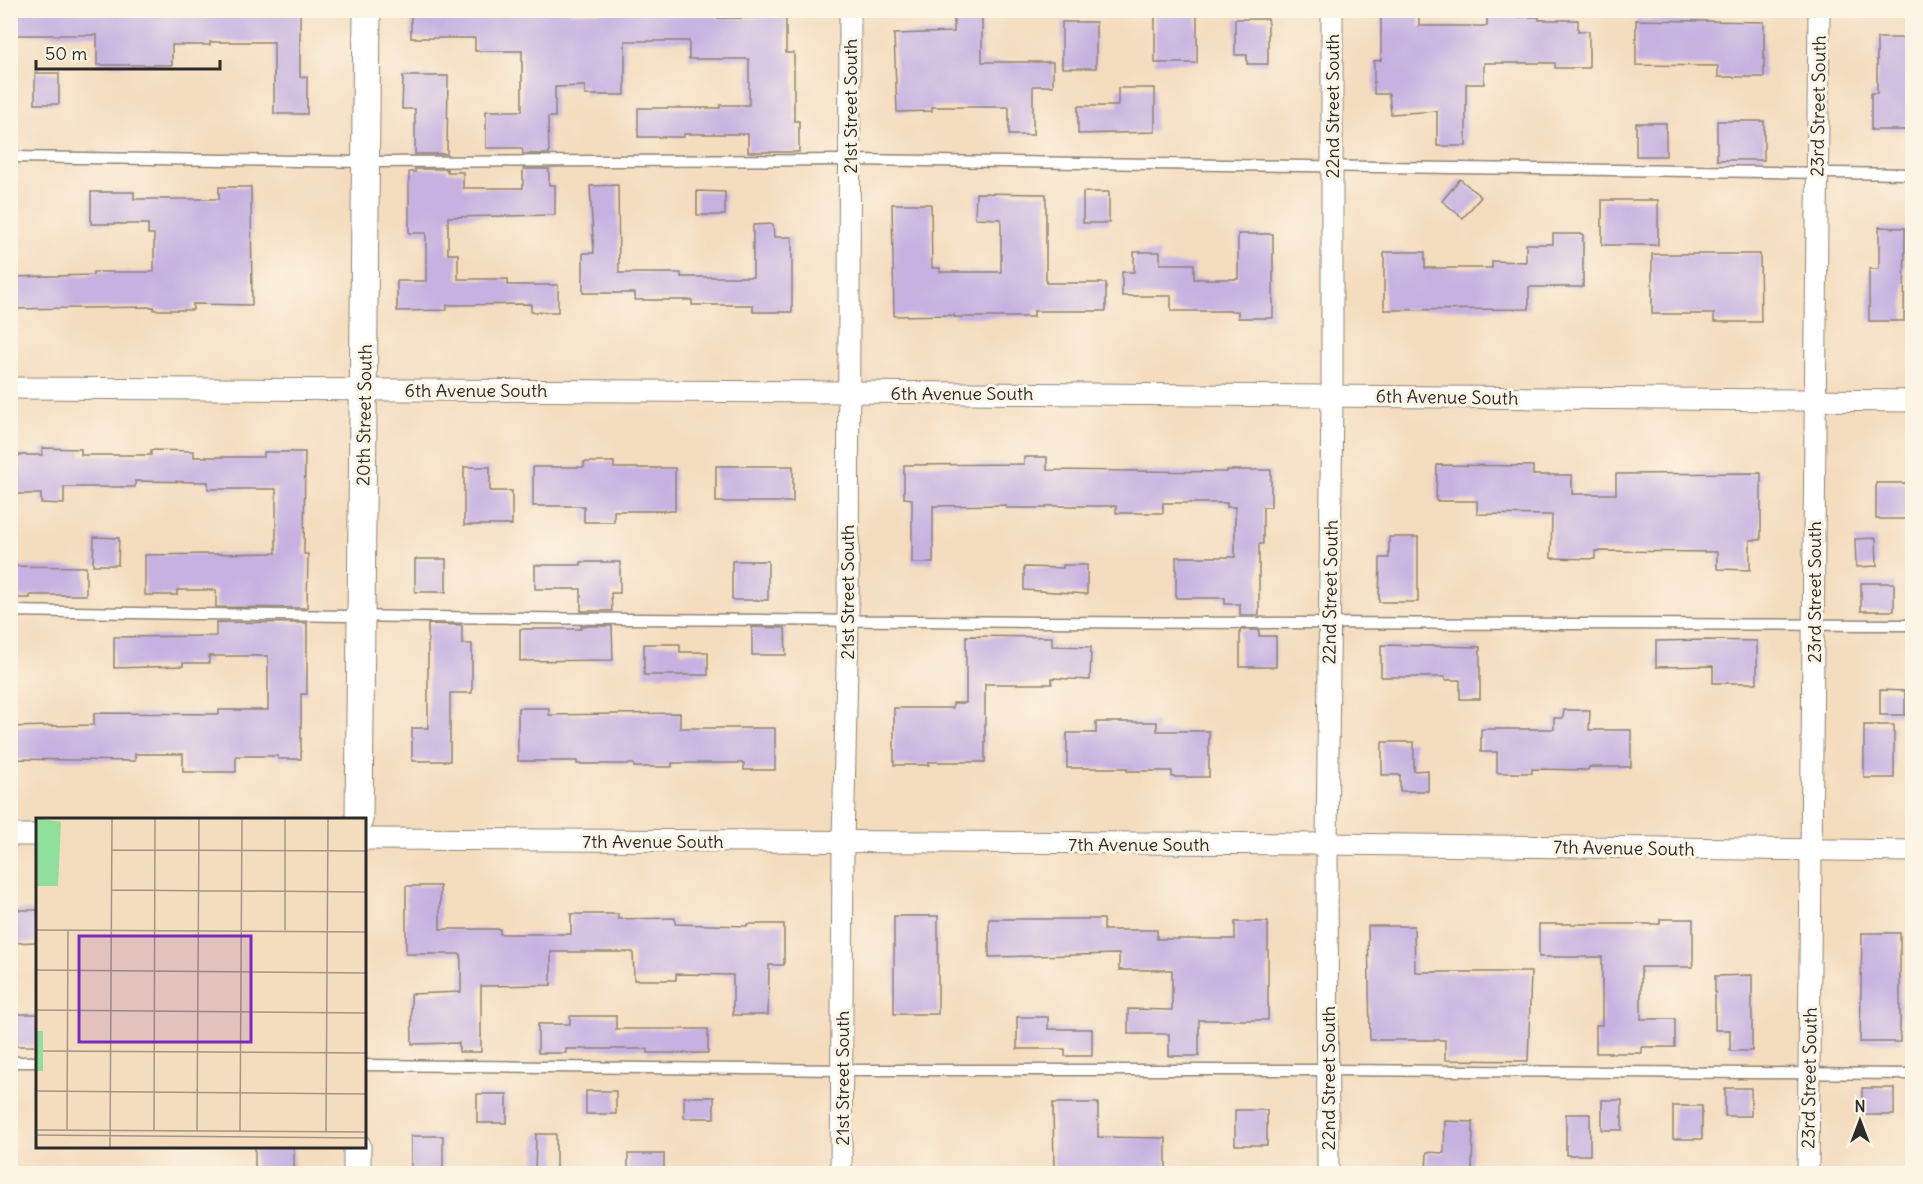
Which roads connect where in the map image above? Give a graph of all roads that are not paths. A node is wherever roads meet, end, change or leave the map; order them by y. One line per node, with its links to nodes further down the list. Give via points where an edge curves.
1 (367, 10): 7 (street, 20th Street South)
2 (850, 10): 6 (street, 21st Street South)
3 (1332, 10): 8 (street, 22nd Street South)
4 (1819, 10): 9 (street, 23rd Street South)
5 (10, 157): 7 (lane)
6 (849, 160): 7 (lane); 8 (lane); 13 (street, 21st Street South)
7 (366, 162): 12 (street, 20th Street South)
8 (1332, 166): 9 (lane); 14 (street, 22nd Street South)
9 (1817, 174): 10 (lane); 15 (street, 23rd Street South)
10 (1912, 174)
11 (10, 388): 12 (street, 6th Avenue South)
12 (364, 390): 13 (street, 6th Avenue South); 18 (street, 20th Street South)
13 (848, 392): 14 (street, 6th Avenue South); 19 (street, 21st Street South)
14 (1332, 396): 15 (street, 6th Avenue South); 20 (street, 22nd Street South)
15 (1815, 401): 16 (street, 6th Avenue South); 21 (street, 23rd Street South)
16 (1912, 401)
17 (10, 611): 18 (lane)
18 (362, 617): 19 (lane); 23 (street, 20th Street South)
19 (848, 621): 20 (lane); 27 (street, 21st Street South)
20 (1330, 622): 21 (lane); 28 (street, 22nd Street South)
21 (1814, 625): 22 (lane); 29 (street, 23rd Street South)
22 (1912, 625)
23 (359, 818)
24 (10, 835): 25 (street)
25 (36, 835)
26 (366, 839): 27 (street, 7th Avenue South)
27 (843, 843): 28 (street, 7th Avenue South); 34 (street, 21st Street South)
28 (1327, 844): 29 (street, 7th Avenue South); 35 (street, 22nd Street South)
29 (1812, 850): 30 (street, 7th Avenue South); 36 (street, 23rd Street South)
30 (1912, 851)
31 (10, 1062): 32 (lane)
32 (36, 1062)
33 (366, 1065): 34 (lane)
34 (842, 1070): 35 (lane); 40 (street, 21st Street South)
35 (1328, 1070): 36 (lane); 41 (street, 22nd Street South)
36 (1809, 1073): 37 (lane); 42 (street, 23rd Street South)
37 (1912, 1074)
38 (357, 1148): 39 (street)
39 (357, 1173)
40 (841, 1173)
41 (1328, 1173)
42 (1808, 1173)

